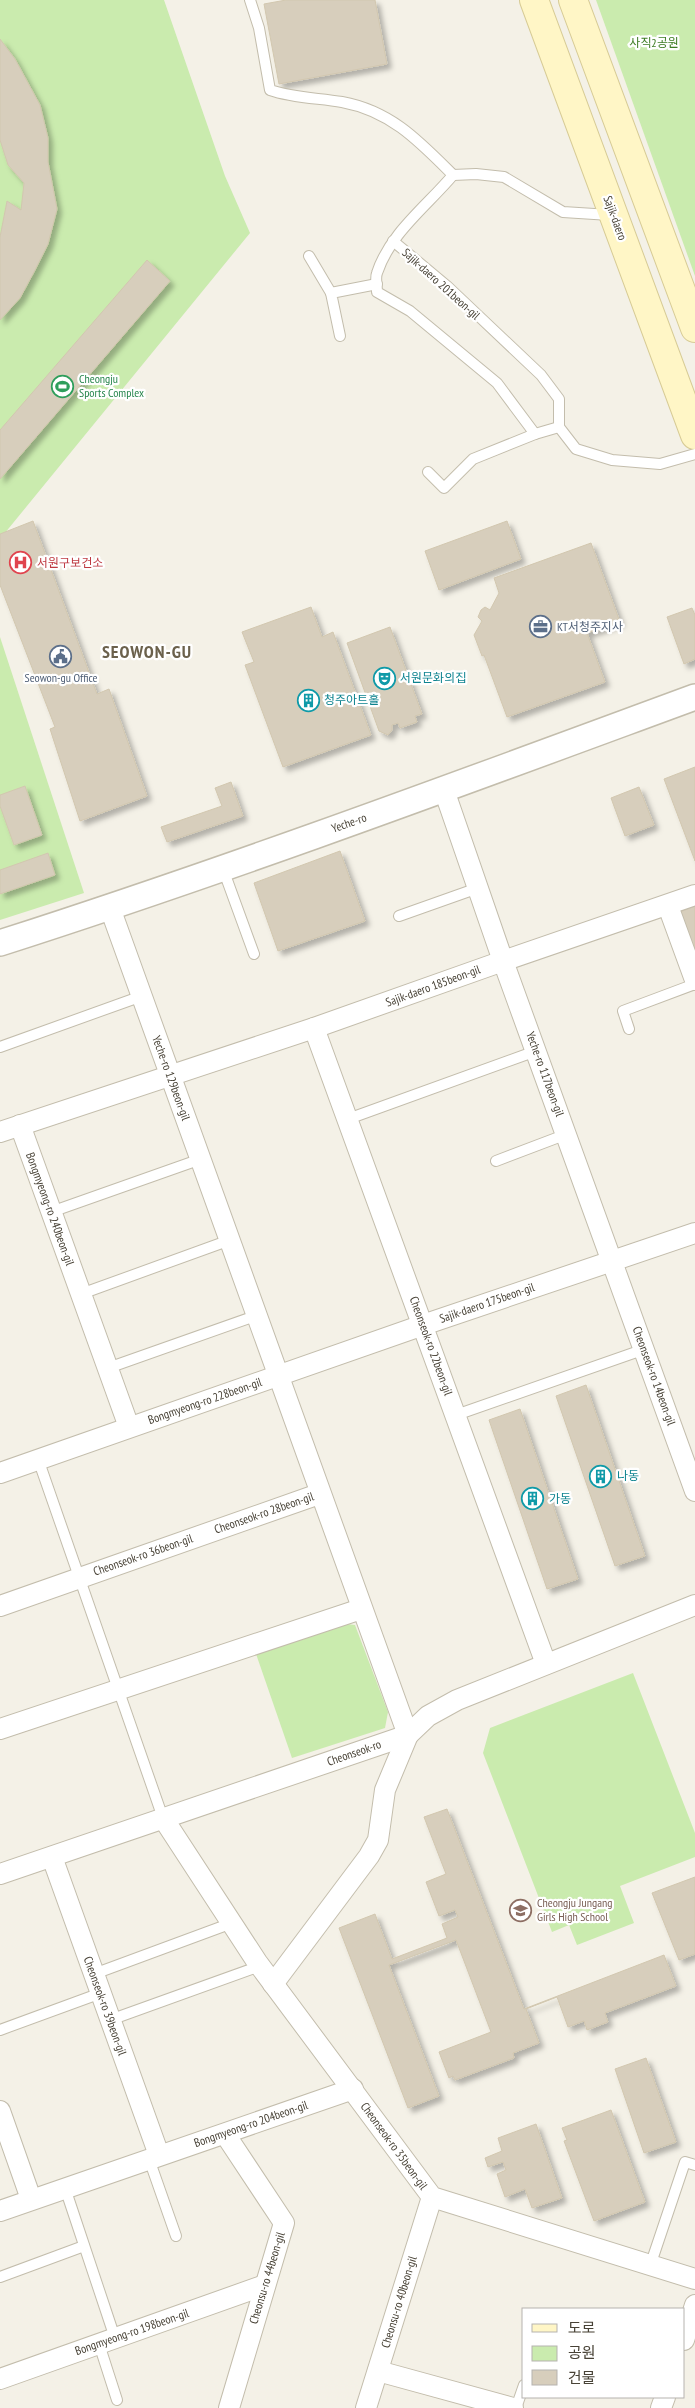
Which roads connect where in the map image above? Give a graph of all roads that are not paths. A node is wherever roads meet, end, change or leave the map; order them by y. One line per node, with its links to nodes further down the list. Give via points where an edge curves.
1 (250, 0): 4 (lane, via 260,28 270,90 284,95 344,102 377,113 410,132)
2 (534, 0): 5 (main road, Sajik-daero)
3 (573, 0): 10 (main road)
4 (452, 175): 5 (lane, via 504,177 563,212); 6 (lane)
5 (614, 215): 14 (main road, Sajik-daero)
6 (393, 241): 8 (lane, Sajik-daero 201beon-gil, via 376,274); 12 (lane, Sajik-daero 201beon-gil, via 541,375 559,399)
7 (309, 256): 9 (lane)
8 (377, 284): 9 (lane); 13 (lane, via 377,292 410,311 498,383)
9 (331, 294): 11 (lane)
10 (695, 328)
11 (340, 336)
12 (559, 427): 13 (lane); 15 (lane, via 576,450 612,460 660,464)
13 (535, 434): 16 (lane, via 473,459 444,488)
14 (695, 435)
15 (695, 454)
16 (428, 472)
17 (695, 697): 18 (street, Yeche-ro)
18 (444, 790): 19 (street, Yeche-ro); 20 (street, Yeche-ro 117beon-gil)
19 (223, 868): 23 (street, Yeche-ro); 26 (lane)
20 (478, 888): 24 (lane); 27 (street, Yeche-ro 117beon-gil)
21 (695, 895): 22 (street, Sajik-daero 185beon-gil)
22 (668, 906): 27 (street, Sajik-daero 185beon-gil); 28 (street)
23 (110, 908): 25 (street, Yeche-ro); 30 (street, Yeche-ro 129beon-gil)
24 (399, 916)
25 (0, 943)
26 (254, 954)
27 (503, 960): 31 (street, Sajik-daero 185beon-gil); 34 (street, Yeche-ro 117beon-gil)
28 (695, 980)
29 (695, 984): 32 (lane, via 623,1011)
30 (142, 996): 33 (lane); 35 (street, Yeche-ro 129beon-gil)
31 (314, 1028): 35 (street, Sajik-daero 185beon-gil); 36 (street, Cheonseok-ro 22beon-gil)
32 (629, 1029)
33 (0, 1047)
34 (536, 1051): 36 (lane); 39 (street, Yeche-ro 117beon-gil)
35 (170, 1076): 37 (street); 40 (street, Yeche-ro 129beon-gil)
36 (348, 1119): 48 (street, Cheonseok-ro 22beon-gil)
37 (20, 1125): 38 (street); 42 (street, Bongmyeong-ro 240beon-gil)
38 (0, 1132)
39 (567, 1134): 41 (lane); 45 (street, Yeche-ro 117beon-gil)
40 (201, 1159): 42 (lane); 44 (street, Yeche-ro 129beon-gil)
41 (496, 1161)
42 (51, 1212): 46 (street, Bongmyeong-ro 240beon-gil)
43 (695, 1233): 45 (street, Sajik-daero 175beon-gil)
44 (230, 1240): 46 (lane); 47 (street, Yeche-ro 129beon-gil)
45 (613, 1261): 48 (street, Sajik-daero 175beon-gil); 49 (street, Cheonseok-ro 14beon-gil)
46 (81, 1294): 50 (street)
47 (258, 1315): 50 (lane); 51 (street, Yeche-ro 129beon-gil)
48 (423, 1325): 51 (street, Sajik-daero 175beon-gil); 52 (street, Cheonseok-ro 22beon-gil)
49 (645, 1349): 52 (lane); 56 (street, Cheonseok-ro 14beon-gil)
50 (108, 1368): 53 (street)
51 (280, 1376): 53 (street, Bongmyeong-ro 228beon-gil); 57 (street, Yeche-ro 129beon-gil)
52 (456, 1415): 63 (street, Cheonseok-ro 22beon-gil)
53 (130, 1427): 54 (street, Bongmyeong-ro 228beon-gil)
54 (38, 1459): 55 (street, Bongmyeong-ro 228beon-gil); 59 (lane, Cheonseok-ro 36beon-gil)
55 (0, 1473)
56 (695, 1491)
57 (319, 1494): 58 (street, Cheonseok-ro 28beon-gil); 62 (street, Yeche-ro 129beon-gil)
58 (209, 1532): 59 (street, Cheonseok-ro 36beon-gil)
59 (78, 1578): 60 (street, Cheonseok-ro 36beon-gil); 64 (lane, Cheonseok-ro 36beon-gil)
60 (0, 1606)
61 (695, 1606): 63 (street, Cheonseok-ro)
62 (361, 1610): 64 (street); 66 (street, Yeche-ro 129beon-gil)
63 (546, 1664): 66 (street, Cheonseok-ro, via 457,1700 428,1716)
64 (118, 1688): 65 (street); 67 (lane, Cheonseok-ro 36beon-gil)
65 (6, 1727)
66 (408, 1735): 67 (street, Cheonseok-ro); 73 (street, via 385,1790 378,1840)
67 (164, 1818): 68 (street, Cheonseok-ro); 70 (street, Cheonseok-ro 35beon-gil)
68 (52, 1857): 69 (street, Cheonseok-ro); 72 (street, Cheonseok-ro 39beon-gil)
69 (0, 1874)
70 (232, 1923): 71 (street, Cheonseok-ro 35beon-gil); 72 (lane)
71 (260, 1966): 73 (street, Cheonseok-ro 35beon-gil); 75 (lane)
72 (94, 1974): 74 (street, Cheonseok-ro 39beon-gil)
73 (273, 1984): 77 (street, Cheonseok-ro 35beon-gil)
74 (100, 1993): 75 (street, Cheonseok-ro 39beon-gil); 76 (lane)
75 (110, 2020): 80 (street, Cheonseok-ro 39beon-gil)
76 (0, 2030)
77 (353, 2089): 79 (street, Bongmyeong-ro 204beon-gil); 83 (street, Cheonseok-ro 35beon-gil)
78 (0, 2111): 84 (street)
79 (225, 2134): 80 (street, Bongmyeong-ro 204beon-gil); 91 (street, Cheonsu-ro 44beon-gil, via 284,2223)
80 (154, 2157): 82 (street, Bongmyeong-ro 204beon-gil); 86 (lane)
81 (690, 2163): 88 (lane)
82 (65, 2188): 84 (street, Bongmyeong-ro 204beon-gil); 87 (lane)
83 (432, 2197): 88 (street, Cheonseok-ro 35beon-gil); 95 (street, Cheonsu-ro 40beon-gil)
84 (31, 2199): 85 (street, Bongmyeong-ro 204beon-gil)
85 (0, 2211)
86 (176, 2236)
87 (84, 2246): 89 (lane); 94 (lane)
88 (650, 2266): 90 (street, Cheonseok-ro 35beon-gil)
89 (0, 2276)
90 (695, 2279)
91 (264, 2285): 94 (street, Bongmyeong-ro 198beon-gil); 99 (street, Cheonsu-ro 44beon-gil)
92 (695, 2305): 93 (street)
93 (685, 2337)
94 (107, 2341): 96 (street, Bongmyeong-ro 198beon-gil); 98 (lane)
95 (378, 2371): 100 (street, Cheonsu-ro 40beon-gil); 101 (street)
96 (0, 2379)
97 (522, 2391): 101 (lane)
98 (117, 2400)
99 (229, 2408)
100 (366, 2408)
101 (515, 2408)

